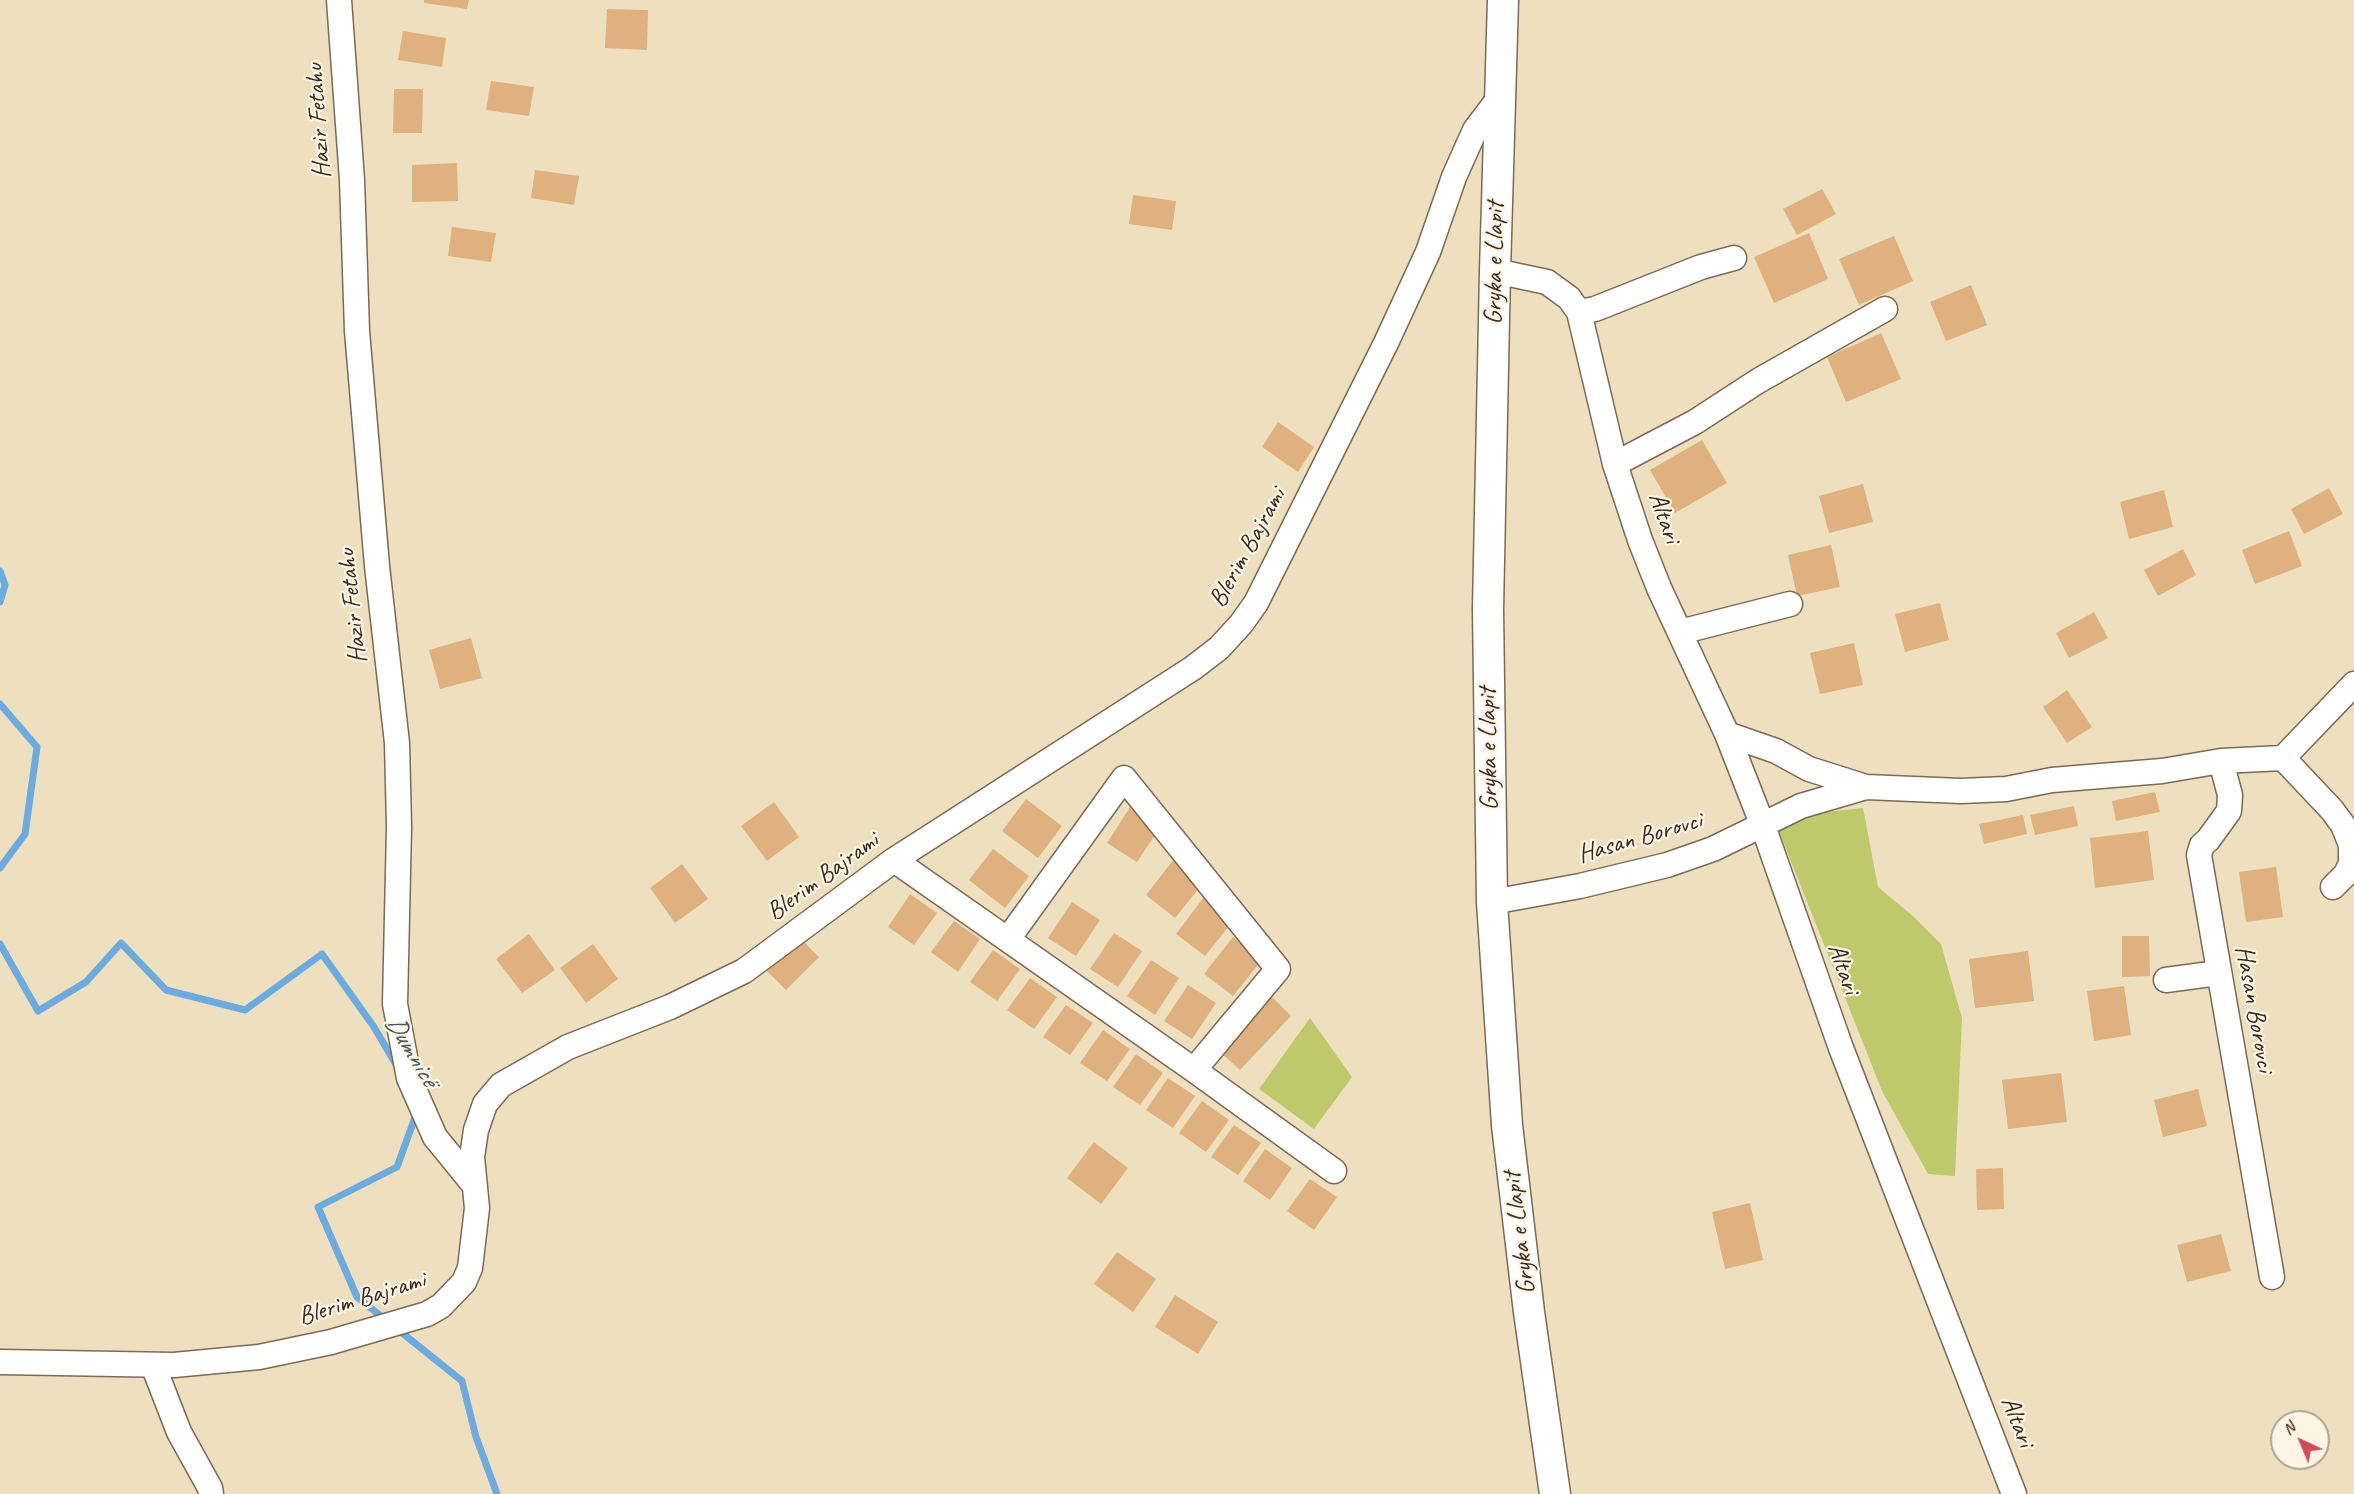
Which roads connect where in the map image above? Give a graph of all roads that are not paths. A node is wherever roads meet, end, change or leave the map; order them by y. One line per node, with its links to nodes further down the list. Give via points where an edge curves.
1 (339, 0): 25 (street, Hazir Fetahu, via 352,180 357,331 397,743 395,1004 409,1078 435,1137)
2 (1503, 0): 3 (main road, Gryka e Llapit)
3 (1500, 98): 5 (main road, Gryka e Llapit); 17 (street, Blerim Bajrami, via 1475,130 1428,252 1386,343 1261,594 1241,624 1193,668)
4 (1734, 258): 7 (street)
5 (1495, 271): 7 (street, via 1547,282 1569,298); 19 (main road, Gryka e Llapit, via 1488,609)
6 (1885, 309): 8 (street, via 1758,381 1695,422)
7 (1579, 312): 8 (street, Altari)
8 (1615, 464): 10 (street, Altari, via 1640,540)
9 (1790, 604): 10 (street)
10 (1680, 632): 12 (street, Altari)
11 (2354, 684): 13 (street)
12 (1726, 734): 15 (street, Hasan Borovci, via 1776,751 1809,769); 16 (street, Altari)
13 (2283, 758): 14 (street, Hasan Borovci); 18 (street, via 2343,825 2351,863)
14 (2221, 761): 15 (street, Hasan Borovci, via 2006,789); 21 (street, Hasan Borovci, via 2230,795 2229,811 2202,845 2199,855)
15 (1866, 787): 16 (street, Hasan Borovci, via 1801,806)
16 (1762, 826): 19 (street, Hasan Borovci, via 1667,865); 31 (street, Altari, via 1841,1048)
17 (894, 861): 20 (street); 25 (street, Blerim Bajrami, via 744,970 670,1007 568,1047 501,1085 486,1104 476,1130 472,1157)
18 (2332, 888)
19 (1492, 902): 30 (main road, Gryka e Llapit, via 1507,1125)
20 (1008, 939): 23 (street); 23 (street, via 1124,778 1278,969)
21 (2218, 974): 22 (street); 26 (street, Hasan Borovci)
22 (2166, 980)
23 (1194, 1070): 24 (street)
24 (1334, 1171)
25 (475, 1186): 28 (street, Blerim Bajrami, via 473,1257 464,1282 454,1296 427,1314 331,1342 259,1357)
26 (2272, 1277)
27 (0, 1362): 28 (street, Blerim Bajrami)
28 (153, 1365): 29 (street, via 179,1432)
29 (211, 1494)
30 (1555, 1494)
31 (2014, 1494)

